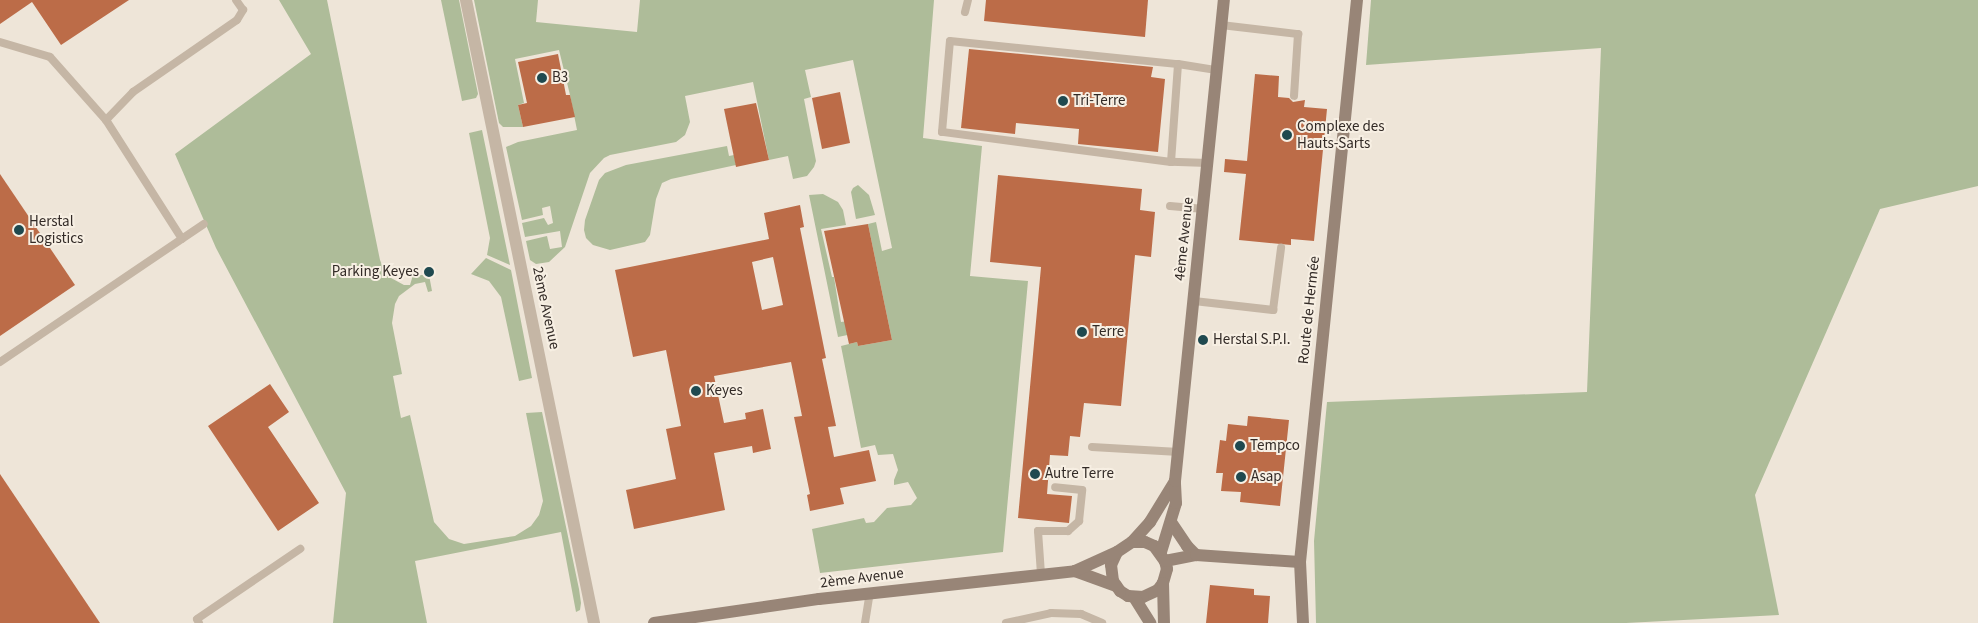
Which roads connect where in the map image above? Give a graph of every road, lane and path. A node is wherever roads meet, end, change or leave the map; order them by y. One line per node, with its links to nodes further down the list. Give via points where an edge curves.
1 (236, 0): 12 (lane, via 243,10 237,20 134,92)
2 (466, 0): 40 (street, 2ème Avenue)
3 (968, 0): 6 (lane)
4 (1224, 0): 7 (street, 4ème Avenue)
5 (1357, 0): 32 (street, Route de Hermée)
6 (965, 12)
7 (1221, 25): 10 (street, 4ème Avenue); 11 (lane, via 1298,34)
8 (0, 42): 12 (lane, via 50,57)
9 (1178, 64): 10 (lane); 13 (lane); 13 (lane, via 950,41 942,132)
10 (1217, 70): 14 (street, 4ème Avenue)
11 (1294, 96)
12 (106, 120): 18 (lane)
13 (1171, 162): 14 (lane)
14 (1208, 163): 16 (street, 4ème Avenue)
15 (1170, 206): 16 (lane)
16 (1204, 209): 20 (street, 4ème Avenue)
17 (204, 224): 18 (lane)
18 (182, 239): 21 (lane)
19 (1281, 248): 20 (lane, via 1272,310)
20 (1194, 301): 23 (street, 4ème Avenue)
21 (0, 362)
22 (1092, 446): 23 (lane)
23 (1179, 452): 24 (street, 4ème Avenue)
24 (1175, 481): 26 (street, 4ème Avenue, via 1176,503); 27 (street, 4ème Avenue, via 1150,522)
25 (1055, 487): 34 (lane, via 1082,490 1079,521 1068,530 1038,531)
26 (1171, 522): 30 (street); 31 (street, 4ème Avenue)
27 (1132, 542): 29 (street, 4ème Avenue); 31 (street, via 1145,542)
28 (300, 549): 39 (lane, via 197,619)
29 (1116, 552): 33 (street, 2ème Avenue); 36 (street, via 1111,565 1111,576)
30 (1196, 554): 31 (street); 32 (street)
31 (1163, 556): 35 (street, 4ème Avenue, via 1167,569)
32 (1300, 562): 47 (street, Route de Hermée)
33 (1075, 571): 34 (street, 2ème Avenue); 36 (street, 2ème Avenue)
34 (1041, 574): 37 (street, 2ème Avenue)
35 (1163, 583): 38 (street, via 1151,595); 46 (street, 4ème Avenue)
36 (1116, 586): 38 (street)
37 (870, 593): 41 (street, 2ème Avenue); 42 (lane)
38 (1134, 597): 45 (street)
39 (199, 623)
40 (594, 623)
41 (654, 623)
42 (865, 623)
43 (1006, 623): 44 (lane, via 1051,613 1081,614)
44 (1102, 623)
45 (1150, 623)
46 (1164, 623)
47 (1303, 623)

